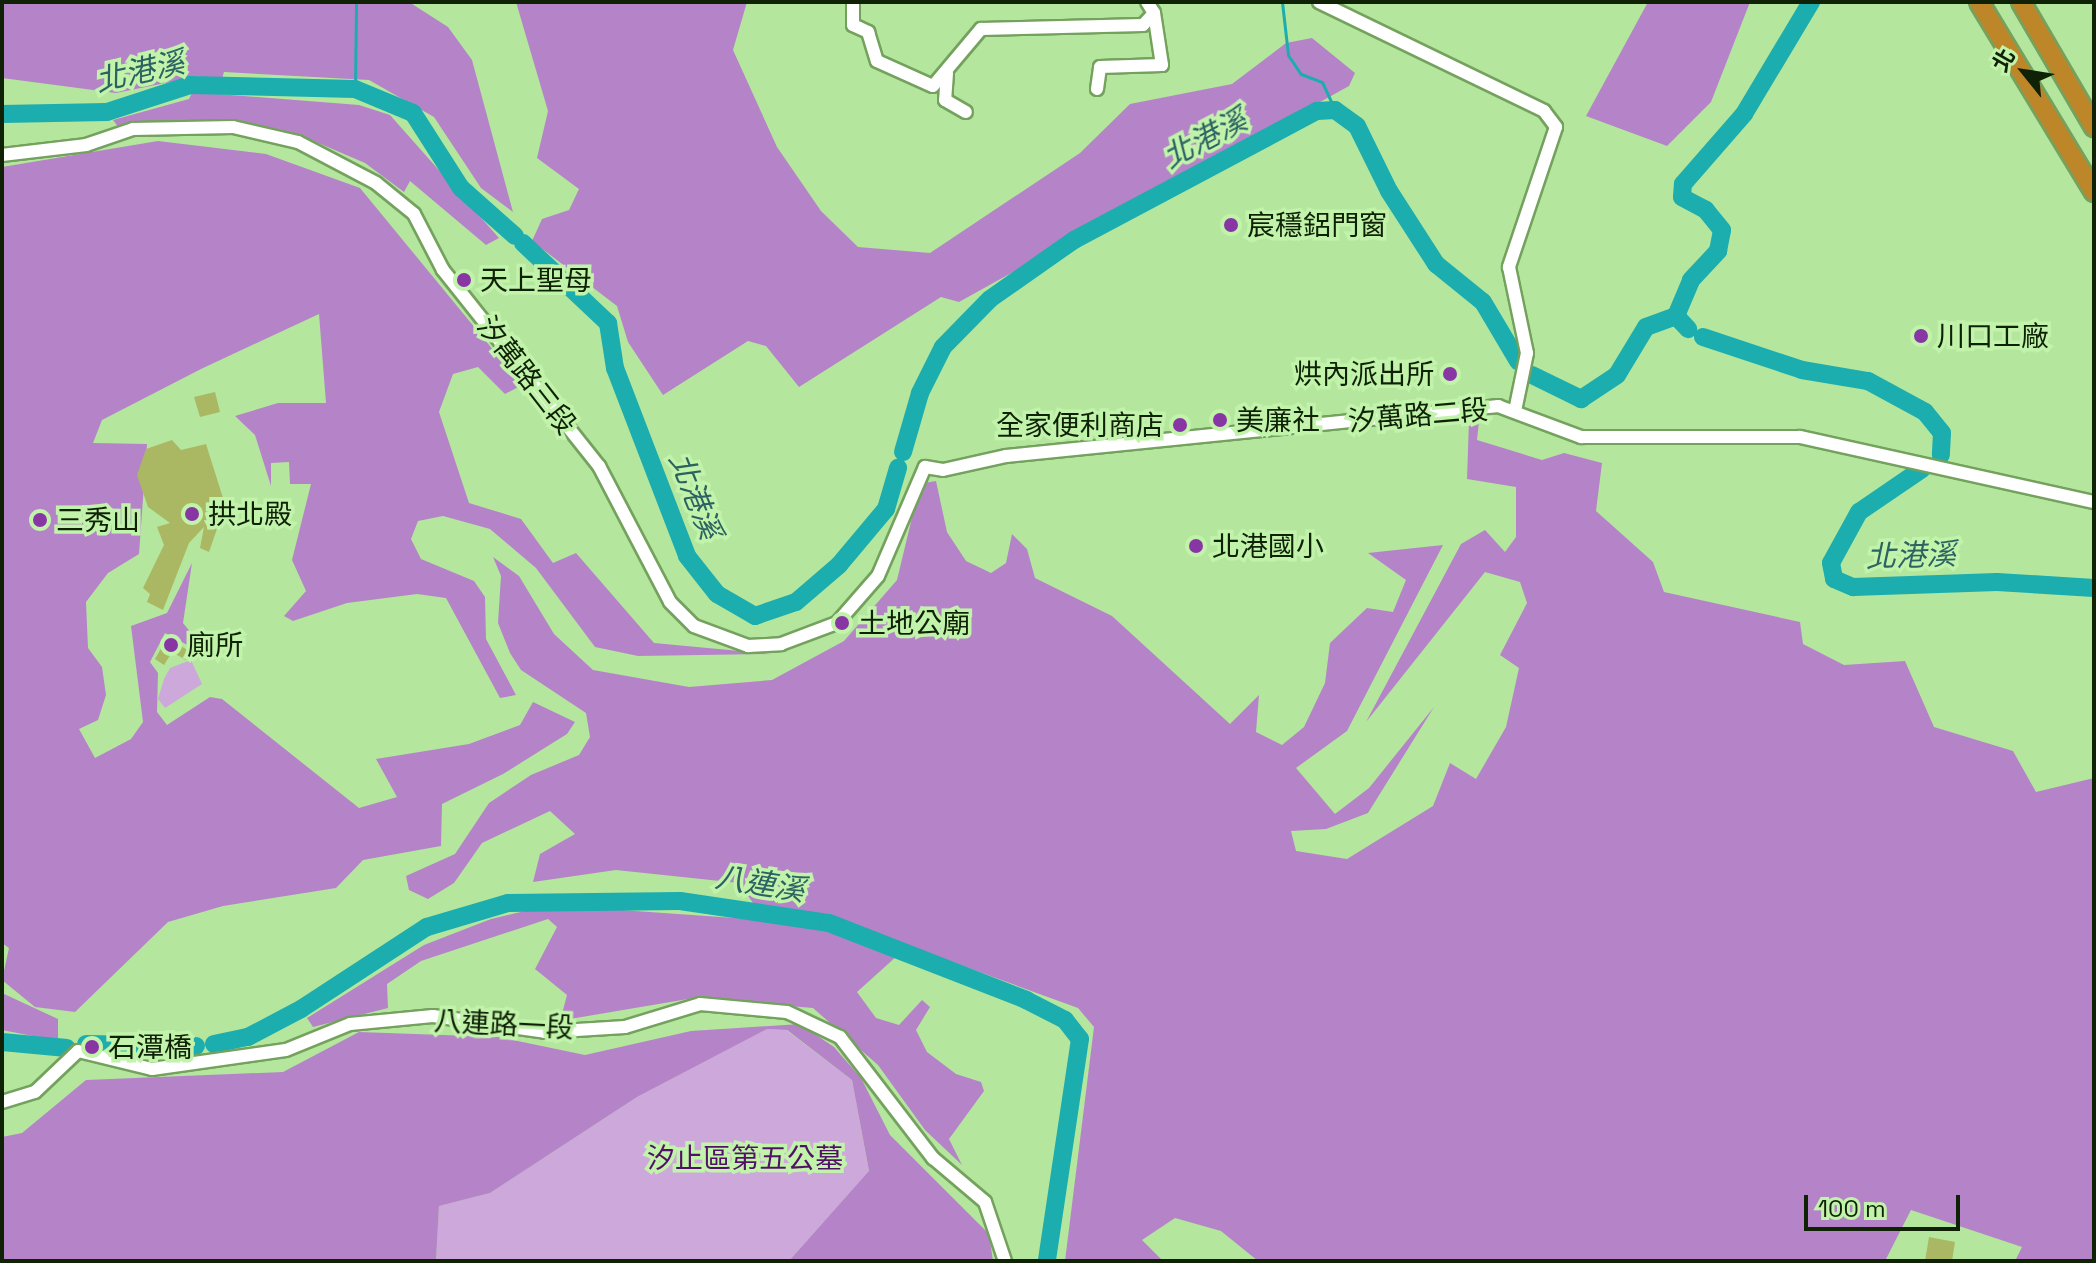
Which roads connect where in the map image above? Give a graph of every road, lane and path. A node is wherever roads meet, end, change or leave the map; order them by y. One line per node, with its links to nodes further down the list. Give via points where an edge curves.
1 (853, 2): 6 (street, via 853,25 868,32 877,61 933,86)
2 (1319, 2): 12 (street, via 1544,111 1556,127 1509,267 1527,353)
3 (1979, 2): 11 (highway)
4 (2021, 2): 9 (highway)
5 (1150, 8): 6 (street, via 1143,25 981,29); 7 (street, via 1162,65 1100,67)
6 (947, 73): 8 (street, via 945,100)
7 (1097, 89)
8 (966, 112)
9 (2094, 127)
10 (2, 155): 13 (street, 汐萬路三段, via 86,145 133,129 233,127 298,142 376,183 414,214 443,270 599,466 670,602 694,626 734,642 781,644 837,623 878,576)
11 (2094, 192)
12 (1515, 411): 13 (street, 汐萬路二段, via 1498,406 1006,456 943,470); 14 (street, 汐萬路二段, via 1581,437 1813,439)
13 (925, 467)
14 (2094, 502)
15 (2, 1102): 16 (street, 八連路一段, via 35,1092 78,1051 152,1069 286,1050 350,1024 433,1016 545,1032 625,1027 700,1004 787,1012 840,1037 933,1158 985,1202)
16 (1005, 1261)

